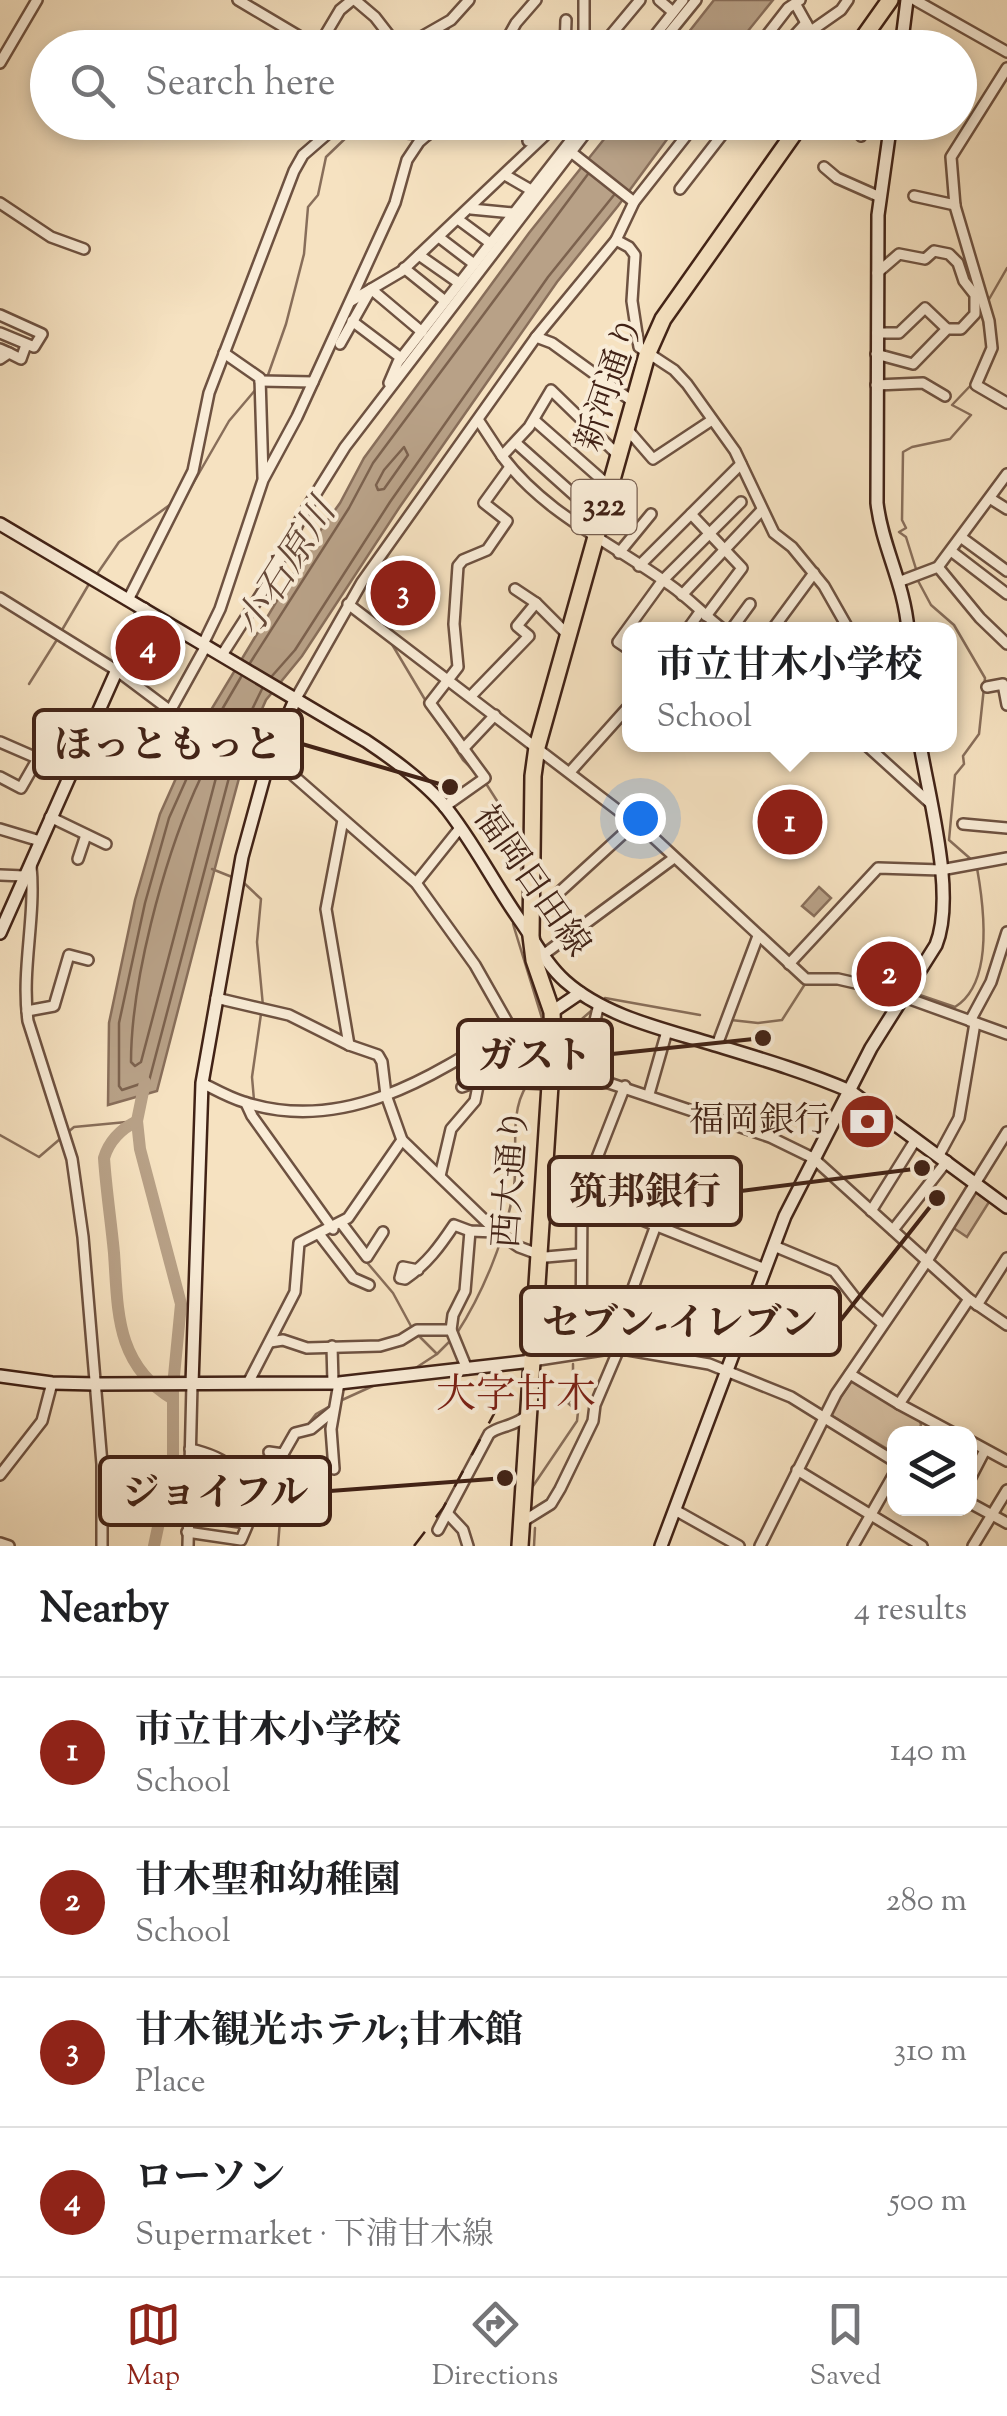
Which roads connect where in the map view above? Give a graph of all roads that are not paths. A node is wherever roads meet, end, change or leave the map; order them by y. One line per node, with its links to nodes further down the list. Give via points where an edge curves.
1 (37, 0): 37 (street)
2 (238, 0): 19 (street)
3 (354, 0): 20 (street); 21 (street)
4 (470, 0): 22 (street)
5 (536, 0): 23 (street)
6 (584, 0): 25 (street)
7 (640, 0): 26 (street)
8 (658, 0): 16 (street)
9 (682, 0): 16 (street)
10 (696, 0): 28 (street)
11 (848, 0): 18 (street)
12 (890, 0): 32 (highway)
13 (908, 0): 33 (street)
14 (915, 0): 34 (street)
15 (798, 2): 18 (street); 29 (street)
16 (673, 12): 27 (street)
17 (566, 20): 24 (street)
18 (808, 27): 30 (street); 31 (street)
19 (290, 30)
20 (329, 30)
21 (383, 30)
22 (433, 30)
23 (515, 30)
24 (566, 30)
25 (584, 30)
26 (615, 30)
27 (659, 30)
28 (672, 30)
29 (771, 30)
30 (804, 30)
31 (810, 30)
32 (869, 30)
33 (904, 30)
34 (968, 30)
35 (977, 35): 36 (street)
36 (1007, 52)
37 (0, 63)
38 (1007, 68): 39 (street)
39 (977, 117)
40 (321, 140): 85 (street, via 294,172)
41 (423, 140): 75 (street, via 406,160 395,203)
42 (540, 140): 53 (street)
43 (569, 140): 55 (street)
44 (576, 140): 51 (street)
45 (580, 140): 51 (street)
46 (683, 140): 58 (street)
47 (718, 140): 54 (street)
48 (792, 140): 88 (highway, 新河通り / 322, via 671,306)
49 (887, 140): 57 (street)
50 (963, 140): 60 (street, via 952,157)
51 (573, 149): 58 (street); 94 (street)
52 (824, 166): 57 (street)
53 (504, 175): 55 (street); 61 (street)
54 (680, 188)
55 (531, 190): 62 (street)
56 (914, 196): 60 (street)
57 (880, 198): 71 (street)
58 (634, 202): 65 (street)
59 (0, 203): 67 (street, via 51,237)
60 (955, 205): 96 (street, via 992,348 976,385)
61 (471, 209): 62 (street); 63 (street)
62 (514, 213): 66 (street)
63 (460, 220): 64 (street); 66 (street)
64 (440, 238): 68 (street); 69 (street)
65 (616, 240): 82 (street); 88 (street, via 635,255 632,302)
66 (490, 243): 69 (street)
67 (84, 249)
68 (420, 255): 70 (street); 72 (street)
69 (474, 264): 72 (street)
70 (404, 268): 73 (street); 74 (street)
71 (878, 272): 78 (street, via 898,254 949,254 975,294 975,314 961,330); 81 (street)
72 (459, 284): 74 (street)
73 (371, 288): 75 (street); 77 (street); 79 (street)
74 (445, 301): 79 (street)
75 (348, 302): 91 (street)
76 (0, 315): 84 (street, via 42,334 34,348)
77 (352, 321): 83 (street); 89 (street)
78 (947, 330): 81 (street, via 925,308 899,333); 87 (street, via 913,364)
79 (422, 332): 89 (street)
80 (0, 333): 84 (street)
81 (876, 333): 87 (street)
82 (536, 337): 95 (street); 99 (street)
83 (340, 344)
84 (26, 345): 86 (street, via 21,359)
85 (224, 352): 90 (street); 133 (street, via 198,458)
86 (3, 354)
87 (876, 354): 92 (street)
88 (647, 355): 95 (highway, 新河通り / 322); 98 (street, via 674,370)
89 (401, 358): 94 (street)
90 (260, 381): 91 (street); 107 (street)
91 (313, 382): 107 (street)
92 (876, 385): 93 (street, via 924,378); 128 (street, via 879,523)
93 (945, 396)
94 (382, 398): 149 (street, via 344,446)
95 (632, 401): 100 (highway, 新河通り / 322)
96 (1007, 403)
97 (534, 420): 101 (street); 102 (street, via 550,390); 108 (street)
98 (712, 420): 100 (street, via 653,460); 104 (street)
99 (480, 421): 103 (street); 135 (street)
100 (625, 427): 102 (highway, 新河通り / 322)
101 (516, 443): 103 (street); 115 (street)
102 (618, 454): 108 (highway, 新河通り / 322)
103 (502, 456): 105 (street)
104 (741, 464): 112 (street); 114 (street)
105 (510, 467): 119 (street, via 523,485); 151 (street, via 484,503 507,521 487,550 458,566 458,667)
106 (1007, 474): 109 (street)
107 (263, 480): 148 (street)
108 (609, 486): 115 (highway, 新河通り / 322)
109 (991, 498): 111 (street); 118 (street)
110 (742, 502): 117 (street)
111 (1007, 508)
112 (761, 510): 120 (street); 126 (street)
113 (651, 514): 122 (street)
114 (691, 514): 117 (street); 123 (street)
115 (601, 519): 119 (highway, 新河通り / 322)
116 (0, 524): 133 (street)
117 (710, 535): 120 (street); 127 (street)
118 (962, 538): 121 (street); 125 (street)
119 (596, 539): 122 (street); 146 (highway, 新河通り / 322)
120 (724, 550): 131 (street); 138 (street, via 742,568)
121 (951, 552): 124 (street); 130 (street)
122 (619, 553): 123 (street)
123 (639, 566): 127 (street)
124 (938, 567): 128 (street); 147 (street)
125 (1007, 572)
126 (814, 573): 143 (street); 144 (street)
127 (663, 580): 131 (street); 139 (street)
128 (901, 582): 145 (street)
129 (514, 589): 134 (street)
130 (1007, 594)
131 (682, 595): 138 (street)
132 (0, 598): 150 (street)
133 (128, 600): 137 (street)
134 (536, 603): 146 (street); 153 (street, via 517,626 529,636)
135 (348, 604): 151 (street); 154 (street)
136 (750, 604): 142 (street)
137 (144, 609): 148 (street); 150 (street)
138 (703, 614): 140 (street); 141 (street)
139 (633, 622)
140 (696, 622)
141 (716, 622)
142 (732, 622)
143 (778, 622)
144 (845, 622)
145 (907, 622)
146 (568, 635): 159 (highway, 新河通り / 322)
147 (1007, 644)
148 (205, 645): 149 (street); 150 (street, via 171,711)
149 (224, 657): 154 (street, 福岡日田線)
150 (116, 670): 165 (street)
151 (449, 679): 153 (street); 160 (street, via 430,704)
152 (987, 687): 155 (street, via 1004,684)
153 (472, 696): 157 (street)
154 (292, 698): 163 (street); 169 (street, 福岡日田線, via 389,756)
155 (1007, 704)
156 (622, 714): 166 (street)
157 (495, 715): 159 (street); 160 (street)
158 (2, 747): 164 (street)
159 (537, 747): 166 (street); 188 (highway, 新河通り / 322)
160 (463, 749): 169 (street, via 482,780)
161 (874, 752): 168 (street)
162 (921, 752): 168 (street)
163 (268, 758): 171 (street); 198 (street, via 232,896)
164 (38, 760): 165 (street); 167 (street, via 22,788)
165 (69, 772): 170 (street)
166 (570, 772): 172 (street)
167 (0, 777)
168 (930, 802): 184 (street)
169 (444, 807): 174 (street, 福岡日田線)
170 (50, 817): 177 (street); 178 (street)
171 (343, 820): 187 (street); 207 (street, via 326,909)
172 (634, 823): 180 (street); 188 (street, via 542,908)
173 (963, 824): 175 (street)
174 (460, 828): 187 (street); 191 (street, 福岡日田線)
175 (1007, 828)
176 (0, 829): 178 (street)
177 (86, 835): 179 (street); 182 (street)
178 (40, 841): 183 (street)
179 (106, 844)
180 (674, 858): 192 (street); 193 (street)
181 (1007, 858): 184 (street)
182 (78, 860)
183 (30, 863): 186 (street); 200 (street)
184 (941, 870): 195 (street, via 878,868); 197 (street, via 943,929)
185 (0, 874): 186 (street)
186 (24, 876): 190 (street)
187 (416, 883): 203 (street, via 475,965)
188 (532, 909): 191 (highway, 新河通り / 322)
189 (1007, 932): 202 (street)
190 (0, 933)
191 (531, 936): 193 (street, 福岡日田線); 201 (highway, 西大通り / 322)
192 (758, 936): 195 (street); 206 (street)
193 (543, 955): 196 (street, 福岡日田線)
194 (88, 960): 200 (street, via 69,955 54,1006)
195 (788, 964): 197 (street, via 806,980 838,979)
196 (580, 993): 199 (street, 福岡日田線); 201 (street)
197 (900, 997): 202 (street); 215 (street)
198 (216, 998): 207 (street, via 289,1015); 211 (street)
199 (600, 1004): 204 (street, 福岡日田線); 209 (street)
200 (27, 1011): 260 (street, via 72,1160)
201 (552, 1012): 208 (highway, 西大通り / 322)
202 (972, 1022): 205 (street); 223 (street, via 959,1118)
203 (509, 1027): 208 (street); 217 (street, via 449,1067)
204 (667, 1030): 206 (street, 福岡日田線); 216 (street)
205 (1007, 1034)
206 (716, 1045): 215 (street, 福岡日田線)
207 (349, 1046): 217 (street, via 378,1055)
208 (552, 1062): 209 (street); 212 (highway, 西大通り / 322)
209 (582, 1074): 213 (street)
210 (479, 1082): 212 (street); 214 (street); 224 (street, via 475,1101 451,1129)
211 (202, 1083): 218 (street); 261 (street)
212 (550, 1084): 238 (highway, 西大通り / 322)
213 (624, 1086): 216 (street); 226 (street)
214 (462, 1087)
215 (850, 1091): 220 (street, 福岡日田線); 222 (street)
216 (649, 1094): 222 (street)
217 (386, 1095): 218 (street, via 334,1112); 221 (street)
218 (246, 1103): 230 (street)
219 (1007, 1132): 225 (street)
220 (916, 1139): 223 (street, 福岡日田線); 228 (street)
221 (402, 1140): 224 (street); 230 (street)
222 (812, 1158): 228 (street); 236 (street)
223 (943, 1158): 225 (street, 福岡日田線); 231 (street)
224 (440, 1176): 235 (street)
225 (976, 1183): 227 (street, 福岡日田線); 240 (street)
226 (582, 1196): 229 (street); 237 (street)
227 (1007, 1208)
228 (871, 1211): 231 (street)
229 (656, 1225): 241 (street); 250 (street, via 626,1307)
230 (337, 1226): 233 (street, via 367,1257); 234 (street)
231 (893, 1230): 240 (street)
232 (470, 1231): 235 (street); 242 (street, via 454,1224); 247 (street, via 465,1291)
233 (383, 1232)
234 (319, 1234): 243 (street, via 353,1278); 248 (street, via 299,1243 295,1292)
235 (500, 1234): 238 (street)
236 (774, 1246): 241 (street); 245 (street, via 834,1271)
237 (580, 1254): 238 (street); 251 (street)
238 (538, 1255): 252 (highway, 西大通り / 322)
239 (1007, 1258): 244 (street)
240 (927, 1261): 244 (street); 245 (street)
241 (765, 1269): 254 (street)
242 (418, 1270)
243 (369, 1285)
244 (973, 1302): 246 (street); 262 (street)
245 (884, 1324): 255 (street)
246 (1007, 1325)
247 (451, 1330): 249 (street, via 417,1330 380,1346); 253 (street)
248 (270, 1342): 249 (street); 258 (street)
249 (332, 1346): 259 (street)
250 (623, 1350): 251 (street); 254 (street); 286 (street, via 560,1489 551,1504)
251 (581, 1352): 252 (street)
252 (532, 1361): 253 (street); 264 (highway, 西大通り / 322)
253 (466, 1370): 259 (street)
254 (727, 1370): 265 (street, via 791,1396); 280 (street)
255 (850, 1374): 262 (street); 265 (street)
256 (0, 1376): 257 (street)
257 (52, 1383): 260 (street); 276 (street, via 42,1421)
258 (248, 1383): 259 (street); 261 (street)
259 (336, 1383): 263 (street)
260 (98, 1384): 261 (street); 293 (street)
261 (192, 1384): 268 (street)
262 (899, 1404): 266 (street)
263 (333, 1410): 270 (street, via 299,1431 284,1454); 274 (street)
264 (529, 1413): 282 (street, via 489,1434); 286 (highway, 西大通り / 322)
265 (824, 1418): 271 (street); 275 (street)
266 (940, 1426)
267 (977, 1445): 269 (street)
268 (190, 1449): 281 (street, via 229,1464 244,1486); 283 (street)
269 (985, 1450): 272 (street); 273 (street)
270 (268, 1452)
271 (887, 1457)
272 (1007, 1461)
273 (977, 1465)
274 (334, 1468)
275 (797, 1470): 285 (street); 299 (street)
276 (0, 1475)
277 (887, 1487): 285 (street)
278 (1007, 1490): 284 (street)
279 (977, 1507): 284 (street)
280 (675, 1510): 297 (street); 298 (street)
281 (247, 1512)
282 (448, 1514): 288 (street); 295 (street, via 464,1530)
283 (187, 1515): 289 (street); 291 (street, via 240,1522 247,1526)
284 (991, 1516): 287 (street); 302 (street)
285 (870, 1517): 300 (street); 301 (street)
286 (522, 1522): 296 (highway, 西大通り / 322)
287 (1007, 1523)
288 (438, 1530)
289 (187, 1532): 291 (street); 294 (street)
290 (0, 1543): 292 (street)
291 (240, 1543)
292 (9, 1546)
293 (102, 1546)
294 (188, 1546)
295 (468, 1546)
296 (520, 1546)
297 (661, 1546)
298 (739, 1546)
299 (760, 1546)
300 (853, 1546)
301 (922, 1546)
302 (973, 1546)

